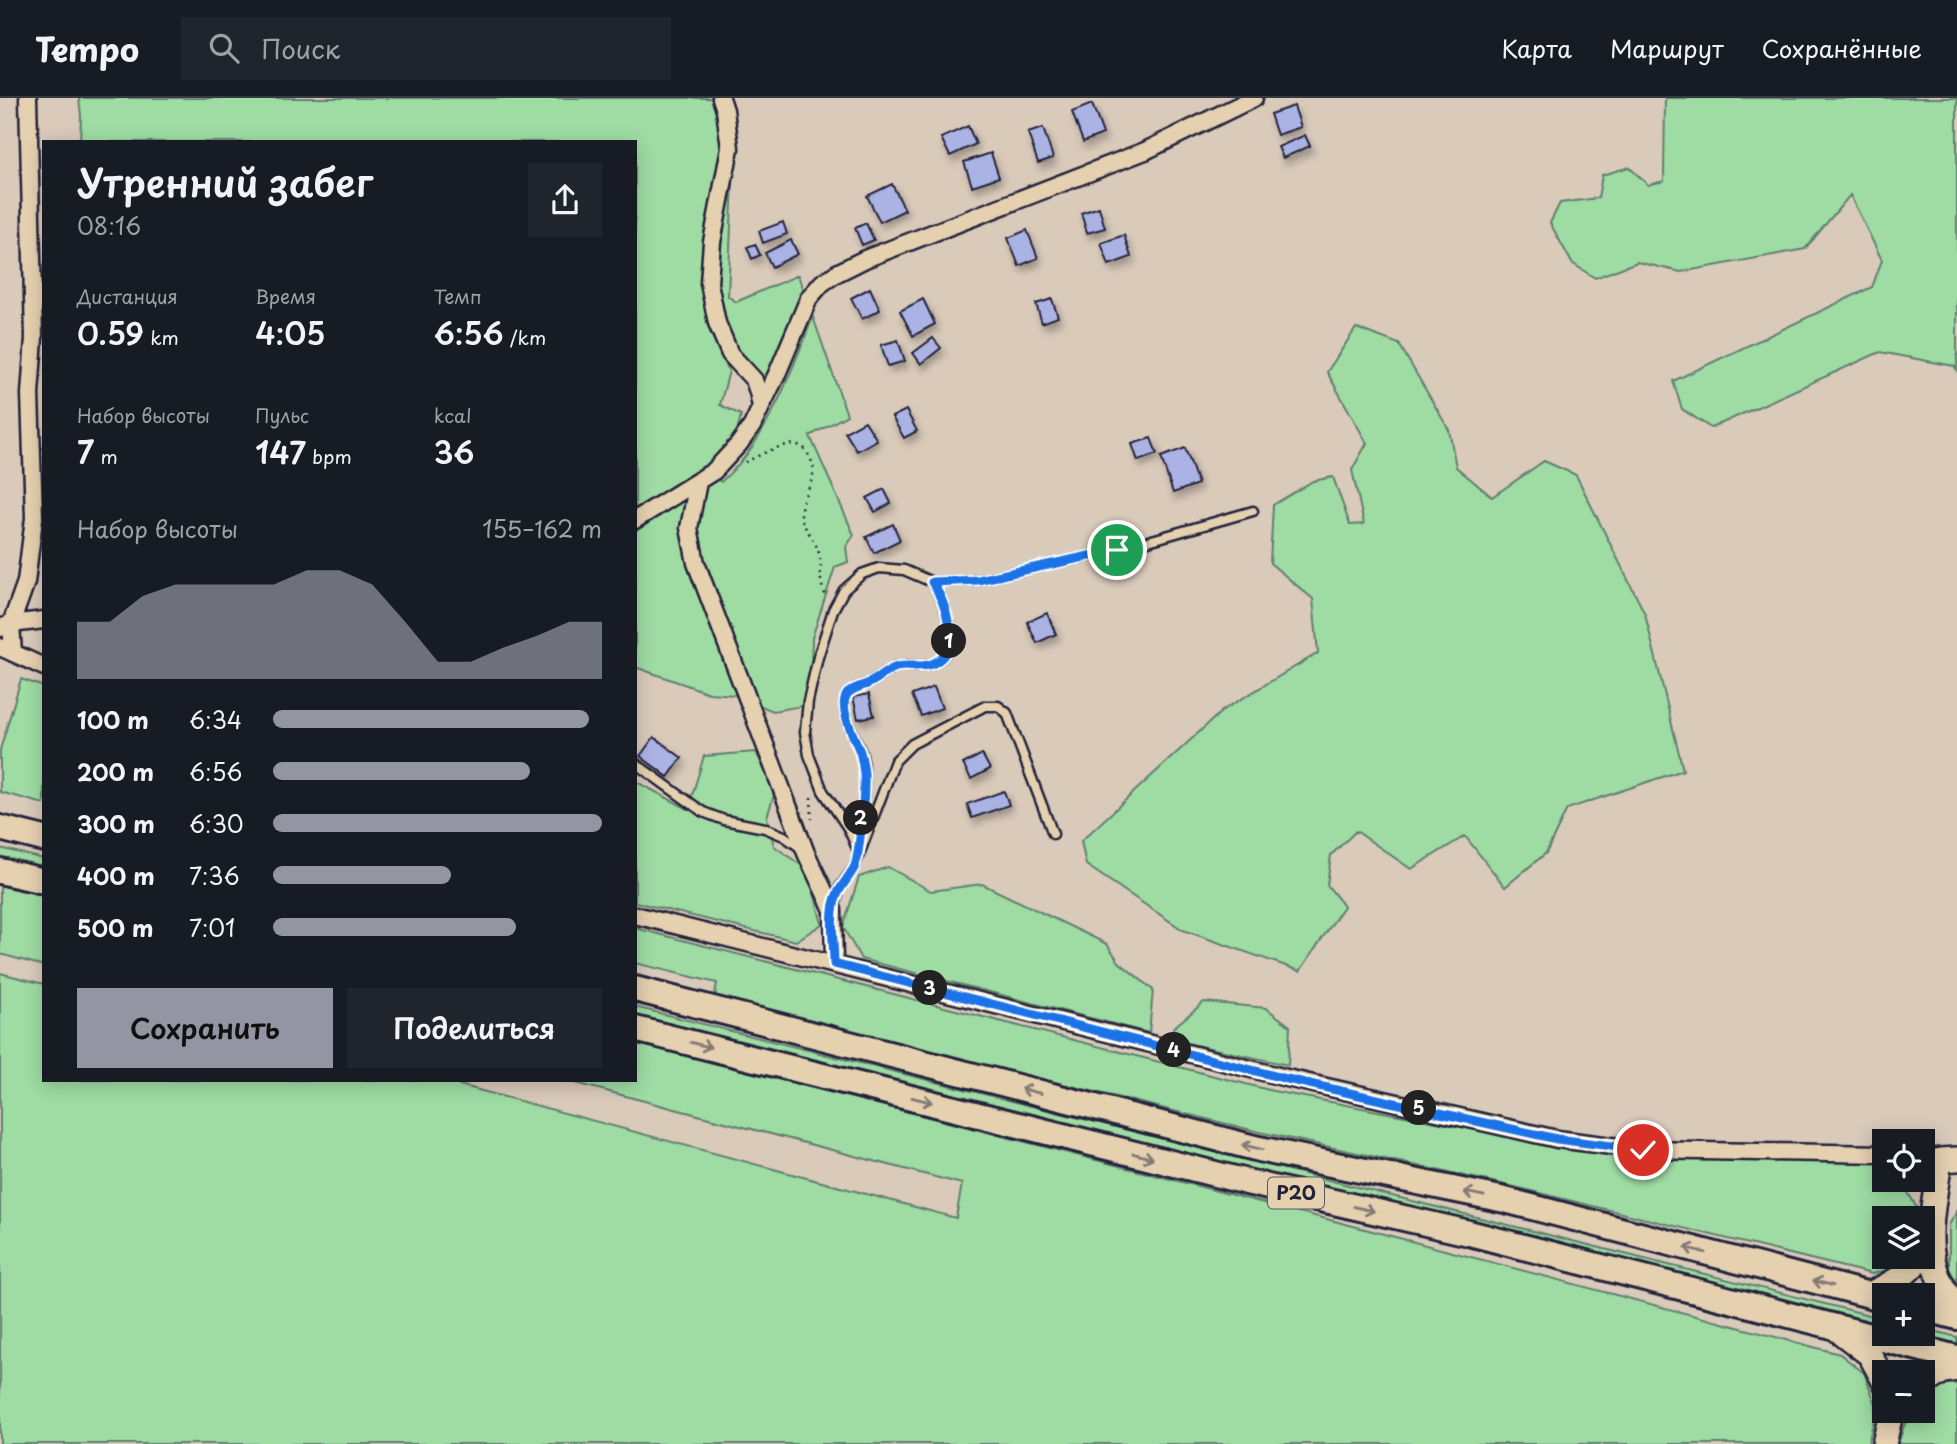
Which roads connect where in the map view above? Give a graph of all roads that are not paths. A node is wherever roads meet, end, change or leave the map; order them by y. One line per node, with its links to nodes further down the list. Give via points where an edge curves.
1 (28, 98): 10 (street, via 34,518 26,582)
2 (721, 98): 4 (street, via 730,148 709,283 716,323 730,354 754,380)
3 (1254, 98): 4 (street, via 1145,151 837,273 809,298)
4 (761, 407): 5 (street, via 739,444)
5 (698, 482): 7 (street); 17 (street, via 690,528 695,563)
6 (1253, 511): 8 (lane, via 1105,553 978,580)
7 (637, 519)
8 (932, 582): 18 (lane, via 940,594 950,634 943,657 932,665 898,667 846,695 850,731 861,753 864,775); 18 (lane, via 904,570 879,568 862,574 844,590 833,610 818,657 806,732 809,755 823,791)
9 (42, 620): 10 (street)
10 (6, 626): 11 (street)
11 (6, 650): 12 (street)
12 (42, 666)
13 (637, 764): 17 (lane, via 704,812 765,828)
14 (0, 828): 16 (main road)
15 (1053, 834): 18 (lane, via 1007,713 998,706 985,706 912,744 895,761)
16 (42, 838)
17 (806, 853): 21 (street)
18 (859, 853): 21 (lane)
19 (0, 871): 20 (main road)
20 (42, 881)
21 (833, 910): 23 (street)
22 (637, 915): 23 (street)
23 (834, 964): 26 (street, via 1287,1079 1557,1139 1643,1150)
24 (637, 990): 32 (main road, Р20, one-way to 24, via 1505,1200 1259,1149)
25 (637, 1029): 36 (main road, Р20, one-way to 36)
26 (1872, 1154)
27 (1940, 1159): 28 (street)
28 (1932, 1206)
29 (1913, 1269): 31 (street)
30 (1933, 1269): 33 (street)
31 (1893, 1283)
32 (1872, 1296)
33 (1957, 1308)
34 (1935, 1311): 35 (main road)
35 (1957, 1317)
36 (1833, 1326): 37 (main road, Р20); 38 (street)
37 (1957, 1357)
38 (1873, 1360)
39 (1957, 1369): 40 (street)
40 (1935, 1376)
41 (1889, 1423): 42 (street)
42 (1884, 1444)

